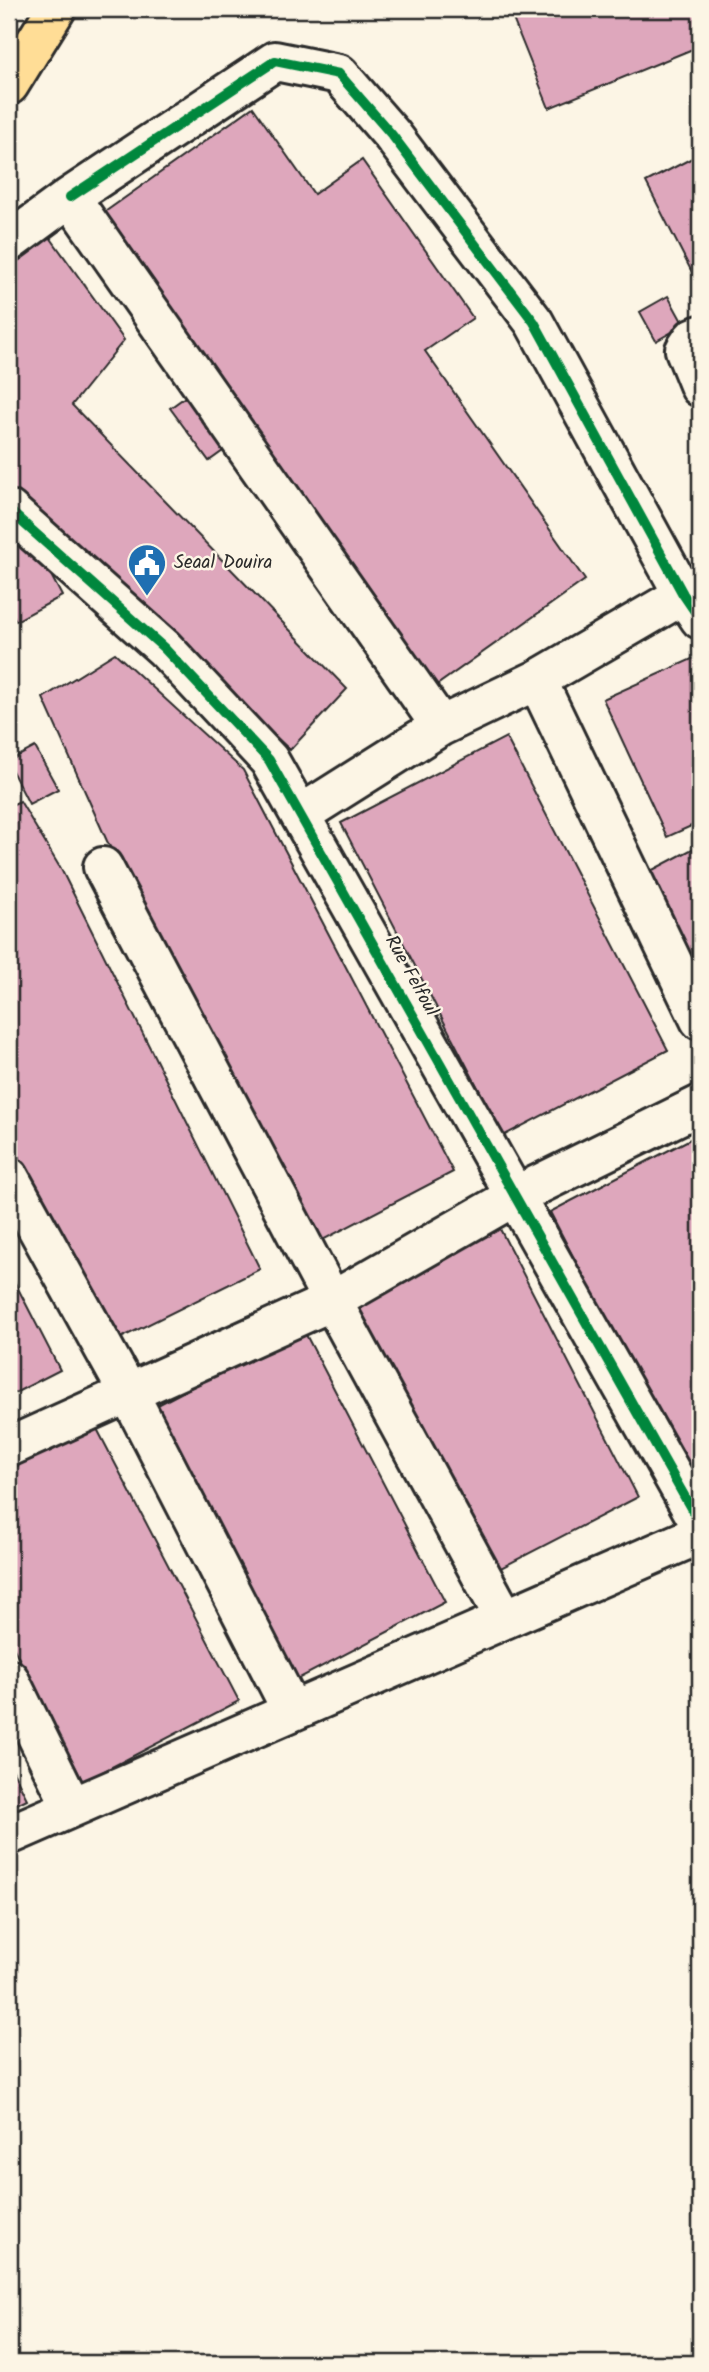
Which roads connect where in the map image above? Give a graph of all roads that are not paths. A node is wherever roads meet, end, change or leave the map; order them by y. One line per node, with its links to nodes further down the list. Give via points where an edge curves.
1 (56, 9): 2 (highway)
2 (9, 85)
3 (71, 197): 4 (street); 8 (street, via 275,61 339,74 392,135 534,322); 10 (street)
4 (9, 242)
5 (700, 335): 6 (street, via 685,350)
6 (700, 387)
7 (9, 510): 11 (street, Rue Felfoul, via 163,648 269,760)
8 (694, 600): 9 (street)
9 (537, 680): 10 (street); 13 (street)
10 (441, 726): 11 (street)
11 (300, 815): 16 (street, Rue Felfoul)
12 (103, 867): 17 (street)
13 (700, 1020)
14 (700, 1105): 16 (street)
15 (9, 1177): 18 (street)
16 (515, 1196): 17 (street); 20 (street, Rue Felfoul)
17 (332, 1301): 18 (street); 22 (street)
18 (129, 1394): 19 (street); 24 (street)
19 (9, 1447)
20 (700, 1524)
21 (700, 1534): 22 (street)
22 (505, 1619): 24 (street)
23 (9, 1679): 25 (street)
24 (292, 1711): 25 (street)
25 (72, 1807): 26 (street)
26 (9, 1835)

